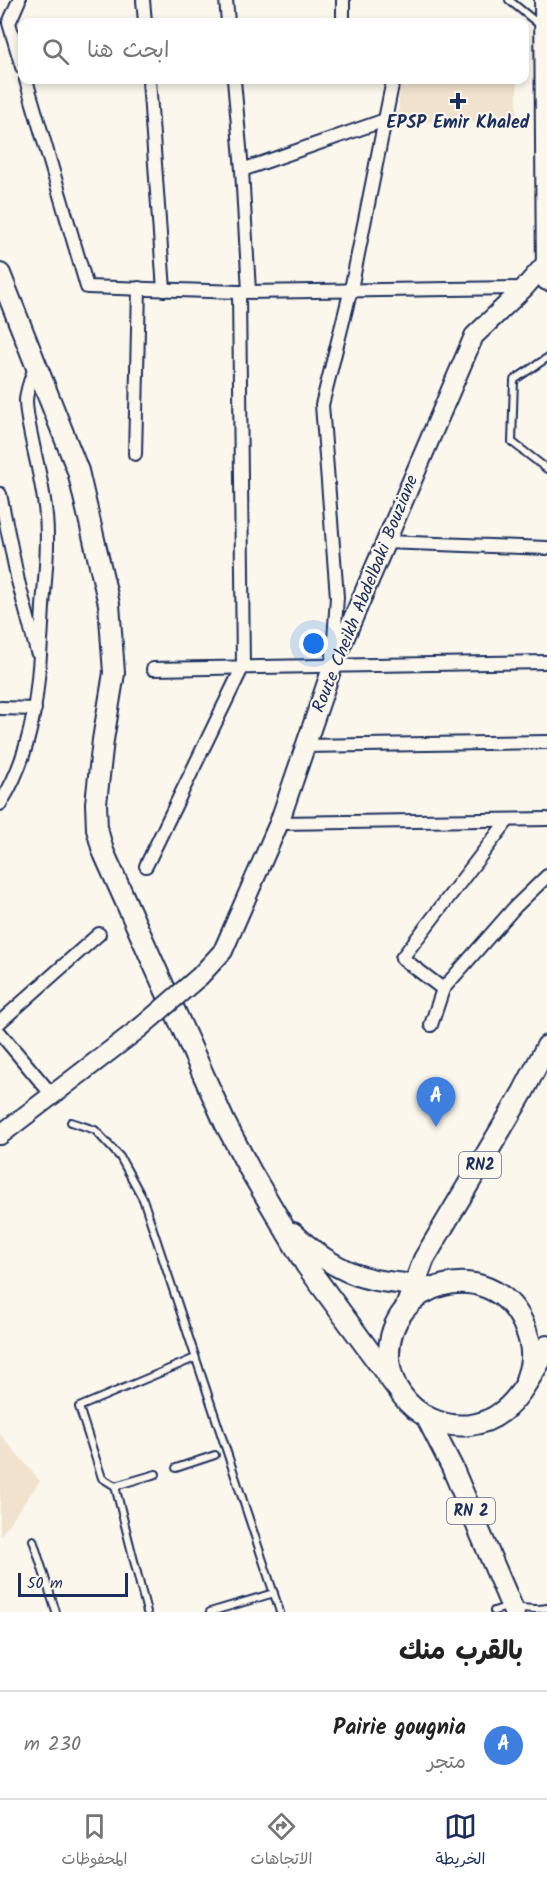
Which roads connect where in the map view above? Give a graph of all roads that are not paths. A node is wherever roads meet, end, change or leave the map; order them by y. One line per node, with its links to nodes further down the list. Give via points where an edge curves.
1 (19, 0): 13 (street, via 9,23)
2 (143, 0): 7 (street)
3 (226, 0): 8 (street)
4 (344, 0): 9 (street)
5 (509, 0): 10 (lane)
6 (544, 0): 12 (main road)
7 (145, 18)
8 (228, 18)
9 (343, 18)
10 (528, 18)
11 (529, 19): 12 (lane)
12 (545, 35): 20 (main road)
13 (18, 54)
14 (27, 84): 23 (street, via 87,287)
15 (149, 84): 26 (street)
16 (234, 84): 19 (street)
17 (392, 84): 18 (street)
18 (385, 120): 19 (street); 25 (street)
19 (242, 170): 28 (street)
20 (547, 262): 22 (main road); 24 (street, Route Cheikh Abdelbaki Bouziane)
21 (0, 274): 27 (main road)
22 (547, 280)
23 (139, 288): 26 (street); 31 (street)
24 (524, 288): 25 (street); 34 (street, Route Cheikh Abdelbaki Bouziane, via 474,336)
25 (351, 289): 28 (street); 38 (street, via 322,405 337,597)
26 (164, 290): 28 (street)
27 (3, 291): 30 (main road)
28 (244, 292): 39 (street)
29 (547, 358): 32 (lane, via 514,380 512,442)
30 (36, 365): 36 (street, via 26,398 47,526); 60 (main road, via 78,471 110,604 114,673 96,803 97,830 225,1123)
31 (135, 454)
32 (547, 469)
33 (0, 494): 36 (street)
34 (385, 542): 35 (street); 38 (street, Route Cheikh Abdelbaki Bouziane)
35 (547, 548)
36 (40, 662): 42 (street)
37 (547, 662): 38 (street)
38 (333, 665): 39 (street); 44 (street, Route Cheikh Abdelbaki Bouziane)
39 (243, 666): 40 (street); 49 (street)
40 (153, 669)
41 (0, 708): 42 (street)
42 (35, 709): 45 (street, via 24,757)
43 (547, 742): 44 (street)
44 (305, 746): 48 (street, Route Cheikh Abdelbaki Bouziane)
45 (0, 804)
46 (547, 819): 47 (street)
47 (508, 820): 48 (street); 52 (street, via 402,958)
48 (279, 823): 57 (street, Route Cheikh Abdelbaki Bouziane, bridge, via 223,951 141,1028)
49 (146, 866)
50 (547, 876): 52 (street)
51 (99, 934): 53 (street)
52 (443, 989): 54 (street)
53 (0, 1022)
54 (431, 1025)
55 (0, 1033): 57 (street)
56 (547, 1046): 61 (main road, RN2)
57 (52, 1095): 59 (street)
58 (71, 1122): 66 (lane, via 95,1130 120,1156 143,1199)
59 (0, 1135)
60 (278, 1219): 62 (main road, via 316,1253); 68 (main road, via 321,1287)
61 (424, 1259): 62 (main road, via 397,1276); 63 (main road, RN2)
62 (374, 1280): 63 (main road)
63 (424, 1286): 64 (main road, via 457,1282 480,1286 502,1296); 68 (main road, via 394,1326 388,1346 389,1367)
64 (519, 1313): 65 (main road); 67 (main road, via 529,1334 531,1358)
65 (547, 1352): 67 (main road)
66 (195, 1358): 73 (lane, via 79,1407 102,1478); 75 (lane)
67 (526, 1380): 69 (main road, via 510,1405 485,1421 465,1426)
68 (396, 1387): 69 (main road, via 414,1410)
69 (427, 1418): 76 (main road, RN 2, via 452,1467)
70 (215, 1455): 71 (lane)
71 (176, 1468)
72 (156, 1474): 73 (lane)
73 (115, 1486): 79 (lane)
74 (33, 1540): 78 (lane)
75 (274, 1593): 80 (lane); 81 (lane)
76 (502, 1604): 77 (lane, via 532,1611)
77 (547, 1608)
78 (56, 1612)
79 (147, 1612)
80 (210, 1612)
81 (280, 1612)

